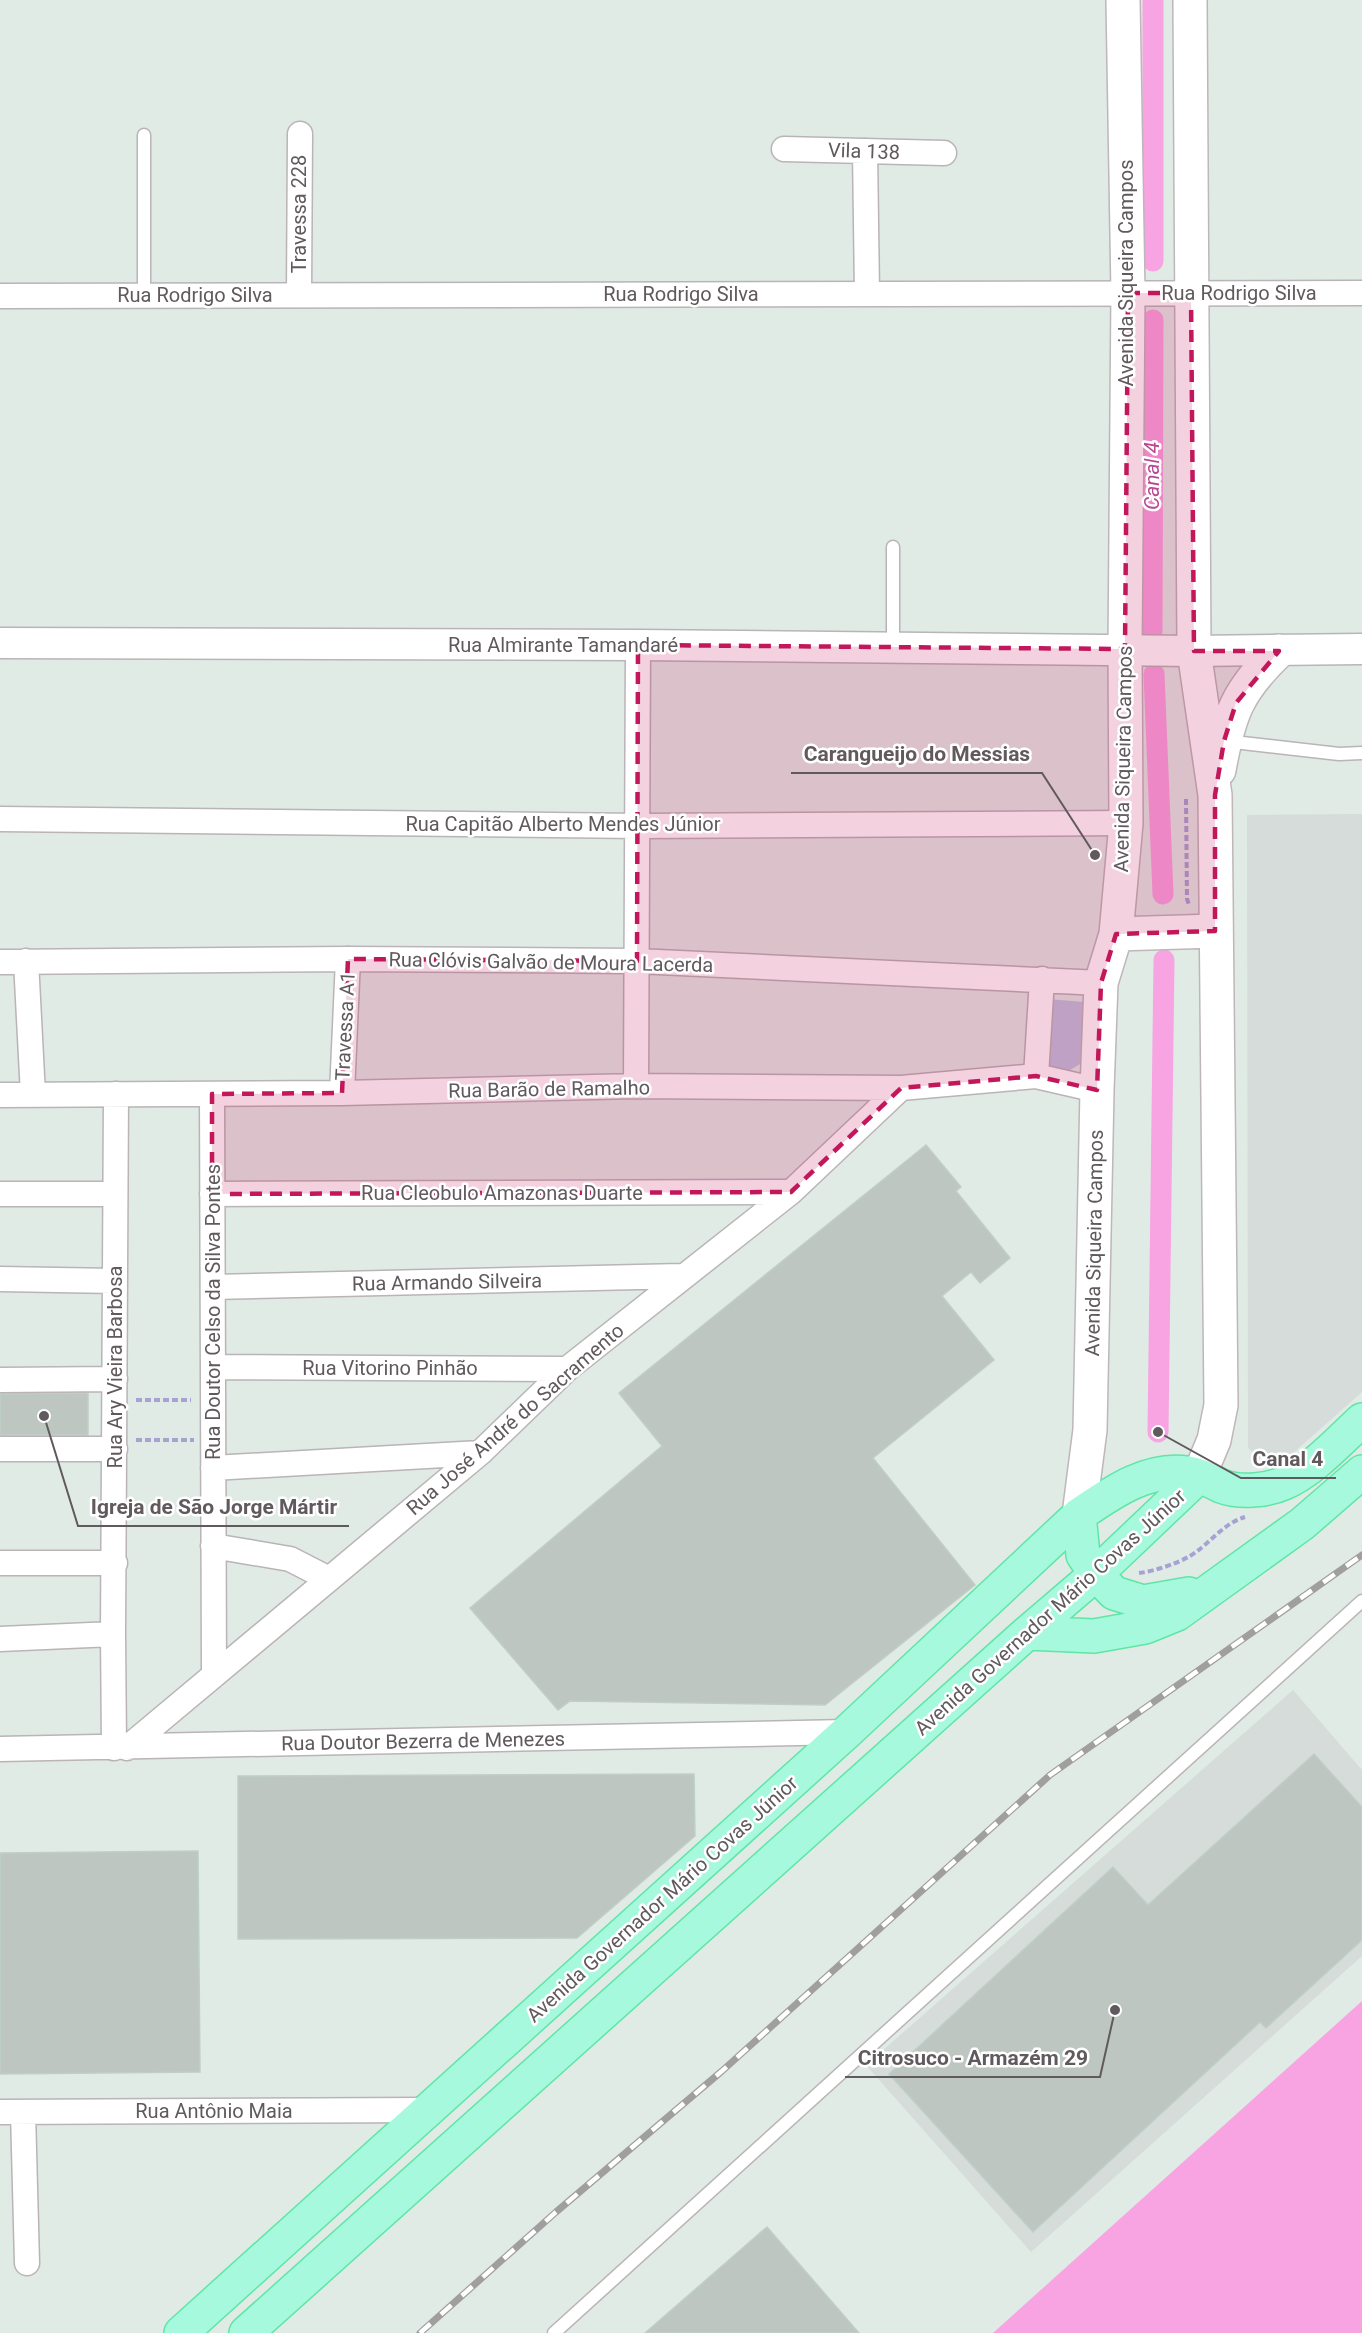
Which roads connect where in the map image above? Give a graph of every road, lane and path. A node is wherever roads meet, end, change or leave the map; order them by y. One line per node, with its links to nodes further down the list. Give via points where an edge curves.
1 (1123, 0): 8 (main road, Avenida Siqueira Campos)
2 (1190, 0): 9 (main road)
3 (300, 134): 13 (street, Travessa 228)
4 (144, 135): 12 (lane)
5 (784, 149): 6 (street, Vila 138)
6 (865, 151): 7 (street, Vila 138); 11 (street)
7 (944, 153)
8 (1132, 293): 9 (street, Rua Rodrigo Silva); 11 (street, Rua Rodrigo Silva); 19 (main road, Avenida Siqueira Campos)
9 (1188, 293): 10 (street, Rua Rodrigo Silva); 20 (main road)
10 (1362, 293)
11 (867, 294): 13 (street, Rua Rodrigo Silva)
12 (144, 295): 13 (street, Rua Rodrigo Silva); 14 (street, Rua Rodrigo Silva)
13 (299, 295)
14 (0, 296)
15 (893, 547): 18 (lane)
16 (0, 644): 17 (street, Rua Almirante Tamandaré)
17 (638, 645): 18 (street, Rua Almirante Tamandaré); 28 (street)
18 (893, 647): 19 (street, Rua Almirante Tamandaré)
19 (1131, 649): 20 (street, Rua Almirante Tamandaré); 27 (main road, Avenida Siqueira Campos)
20 (1190, 650): 22 (street); 25 (main road)
21 (1362, 650): 22 (street)
22 (1279, 651): 23 (main road, via 1257,672 1236,704)
23 (1224, 741): 24 (lane); 25 (main road)
24 (1362, 753)
25 (1215, 795): 29 (main road)
26 (0, 819): 28 (street, Rua Capitão Alberto Mendes Júnior)
27 (1126, 823): 28 (street, Rua Capitão Alberto Mendes Júnior); 30 (main road, Avenida Siqueira Campos)
28 (639, 826): 33 (street)
29 (1206, 931): 30 (main road); 66 (main road, via 1221,1405 1214,1440)
30 (1124, 934): 36 (main road, Avenida Siqueira Campos)
31 (348, 959): 32 (street, Rua Clóvis Galvão de Moura Lacerda); 33 (street, Rua Clóvis Galvão de Moura Lacerda); 41 (street, Travessa A1)
32 (26, 961): 34 (street, Rua Clóvis Galvão de Moura Lacerda); 45 (street)
33 (637, 961): 35 (street, Rua Clóvis Galvão de Moura Lacerda); 38 (street)
34 (0, 962)
35 (1042, 979): 36 (street, Rua Clóvis Galvão de Moura Lacerda); 37 (street)
36 (1101, 983): 40 (main road, Avenida Siqueira Campos)
37 (1036, 1076): 39 (street, Rua Barão de Ramalho); 40 (street, Rua Barão de Ramalho)
38 (636, 1086): 39 (street, Rua Barão de Ramalho); 41 (street, Rua Barão de Ramalho)
39 (901, 1088): 46 (street, Rua José André do Sacramento)
40 (1097, 1090): 67 (main road, Avenida Siqueira Campos, via 1090,1430)
41 (342, 1093): 43 (street, Rua Barão de Ramalho)
42 (116, 1094): 43 (street, Rua Barão de Ramalho); 45 (street, Rua Barão de Ramalho); 48 (street, Rua Ary Vieira Barbosa)
43 (212, 1094): 49 (street, Rua Doutor Celso da Silva Pontes)
44 (0, 1095): 45 (street, Rua Barão de Ramalho)
45 (33, 1095)
46 (791, 1192): 49 (street, Rua Cleobulo Amazonas Duarte); 50 (street, Rua José André do Sacramento)
47 (0, 1194): 48 (street)
48 (116, 1194): 52 (street, Rua Ary Vieira Barbosa)
49 (212, 1194): 53 (street, Rua Doutor Celso da Silva Pontes)
50 (682, 1276): 53 (street, Rua Armando Silveira); 55 (street, Rua José André do Sacramento)
51 (0, 1279): 52 (street)
52 (115, 1281): 57 (street, Rua Ary Vieira Barbosa)
53 (213, 1287): 54 (street, Rua Doutor Celso da Silva Pontes)
54 (214, 1367): 55 (street, Rua Vitorino Pinhão); 58 (street, Rua Doutor Celso da Silva Pontes)
55 (567, 1369): 63 (street, Rua José André do Sacramento)
56 (0, 1380): 57 (street)
57 (115, 1389): 58 (path); 61 (street, Rua Ary Vieira Barbosa)
58 (213, 1400): 60 (street, Rua Doutor Celso da Silva Pontes)
59 (1362, 1420): 66 (main road, via 1284,1483 1252,1491 1224,1487)
60 (213, 1440): 61 (path); 64 (street, Rua Doutor Celso da Silva Pontes)
61 (115, 1444): 62 (street); 71 (street, Rua Ary Vieira Barbosa)
62 (0, 1449)
63 (480, 1453): 64 (street); 73 (street, Rua José André do Sacramento)
64 (213, 1468): 69 (street, Rua Doutor Celso da Silva Pontes)
65 (1362, 1472): 74 (main road, via 1302,1524)
66 (1199, 1476): 67 (main road, Avenida Governador Mário Covas Júnior, via 1165,1473 1147,1477 1111,1493); 72 (main road, Avenida Governador Mário Covas Júnior)
67 (1079, 1515): 72 (main road, via 1083,1555); 80 (main road, Avenida Governador Mário Covas Júnior)
68 (1246, 1516): 72 (path, via 1232,1521 1190,1556 1149,1572 1122,1574)
69 (213, 1546): 73 (street, via 290,1559); 79 (street, Rua Doutor Celso da Silva Pontes)
70 (0, 1563): 71 (street)
71 (114, 1563): 77 (street, Rua Ary Vieira Barbosa)
72 (1103, 1568): 74 (main road, via 1114,1593 1143,1602); 76 (main road, Avenida Governador Mário Covas Júnior)
73 (329, 1579): 79 (street, Rua José André do Sacramento)
74 (1211, 1590): 76 (main road, via 1177,1614 1145,1627 1094,1636)
75 (1362, 1602): 88 (lane)
76 (1027, 1633): 87 (main road, Avenida Governador Mário Covas Júnior)
77 (113, 1635): 78 (street); 81 (street, Rua Ary Vieira Barbosa)
78 (0, 1639)
79 (214, 1674): 81 (street, Rua José André do Sacramento)
80 (847, 1732): 81 (street, Rua Doutor Bezerra de Menezes); 83 (main road, Avenida Governador Mário Covas Júnior)
81 (120, 1748): 82 (street, Rua Doutor Bezerra de Menezes)
82 (0, 1749)
83 (428, 2110): 84 (street, Rua Antônio Maia); 86 (main road, Avenida Governador Mário Covas Júnior)
84 (12, 2112): 85 (street)
85 (27, 2263)
86 (181, 2333)
87 (246, 2333)
88 (554, 2333)

